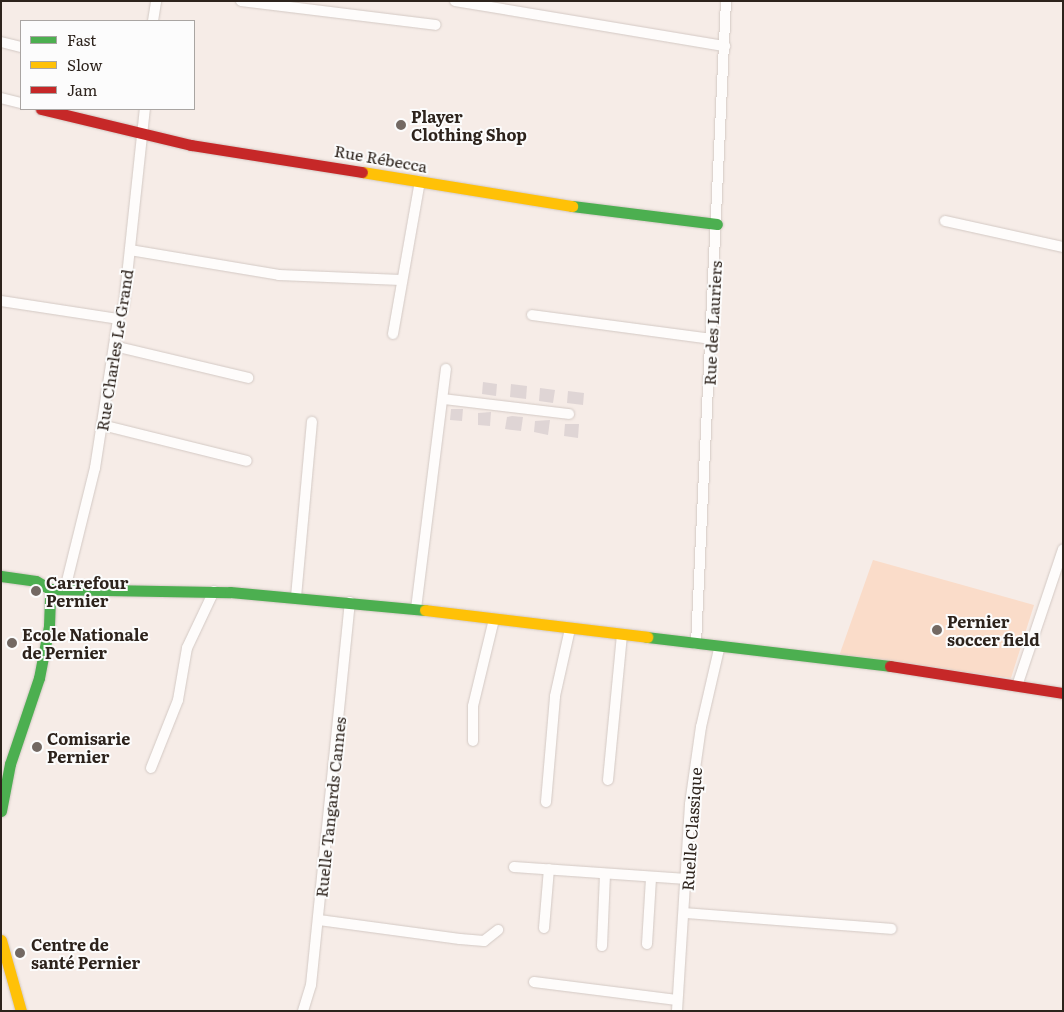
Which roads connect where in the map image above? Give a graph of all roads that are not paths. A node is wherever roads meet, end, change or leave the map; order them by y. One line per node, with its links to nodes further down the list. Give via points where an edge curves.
1 (156, 1): 5 (street)
2 (242, 1): 6 (street)
3 (455, 1): 8 (street)
4 (726, 1): 8 (street, Rue des Lauriers)
5 (153, 20)
6 (436, 25)
7 (1, 42): 9 (street)
8 (725, 46): 17 (street, Rue des Lauriers)
9 (20, 47)
10 (1, 98): 11 (street)
11 (20, 103)
12 (45, 110): 14 (street, Rue Rébecca)
13 (146, 110): 14 (street, Rue Charles Le Grand)
14 (145, 137): 15 (street, Rue Rébecca); 19 (street, Rue Charles Le Grand)
15 (420, 181): 17 (street, Rue Rébecca, via 654,219); 20 (street)
16 (946, 221): 18 (street)
17 (718, 224): 25 (street, Rue des Lauriers)
18 (1063, 247)
19 (130, 250): 20 (street, via 279,275); 23 (street, Rue Charles Le Grand, via 124,304)
20 (401, 280): 24 (street)
21 (1, 301): 23 (street)
22 (532, 315): 25 (street)
23 (118, 319): 26 (street, Rue Charles Le Grand)
24 (393, 334)
25 (712, 339): 45 (street, Rue des Lauriers)
26 (114, 346): 28 (street); 32 (street, Rue Charles Le Grand)
27 (446, 369): 29 (street)
28 (248, 378)
29 (443, 399): 30 (street); 41 (street)
30 (568, 414)
31 (312, 422): 39 (street)
32 (102, 425): 33 (street); 36 (street, Rue Charles Le Grand)
33 (247, 461)
34 (1063, 549): 47 (street)
35 (1, 576): 37 (street, via 36,581)
36 (65, 588): 37 (street); 38 (street)
37 (50, 589): 53 (street, via 49,626 39,678 10,764)
38 (214, 591): 39 (street); 50 (street, via 187,648 178,700)
39 (296, 596): 40 (street)
40 (350, 602): 41 (street); 60 (street, Ruelle Tangards Cannes)
41 (416, 609): 42 (street)
42 (494, 619): 43 (street); 49 (street, via 473,706)
43 (570, 629): 44 (street); 52 (street, via 555,696)
44 (622, 635): 45 (street); 51 (street)
45 (696, 644): 46 (street)
46 (719, 649): 47 (street); 58 (street, Ruelle Classique, via 701,727)
47 (1018, 683): 48 (street)
48 (1063, 693)
49 (473, 741)
50 (151, 768)
51 (608, 780)
52 (546, 802)
53 (1, 811)
54 (514, 867): 55 (street)
55 (549, 869): 56 (street); 61 (street)
56 (605, 875): 57 (street); 66 (street)
57 (651, 878): 58 (street); 65 (street)
58 (687, 879): 59 (street, Ruelle Classique)
59 (685, 913): 62 (street); 69 (street, Ruelle Classique)
60 (319, 920): 63 (street, via 460,940 484,940); 71 (street, Ruelle Tangards Cannes, via 311,985)
61 (544, 928)
62 (891, 929)
63 (498, 930)
64 (1, 940): 67 (street)
65 (647, 944)
66 (602, 946)
67 (3, 957): 70 (street)
68 (534, 982): 69 (street)
69 (677, 1005)
70 (21, 1011)
71 (303, 1011)

